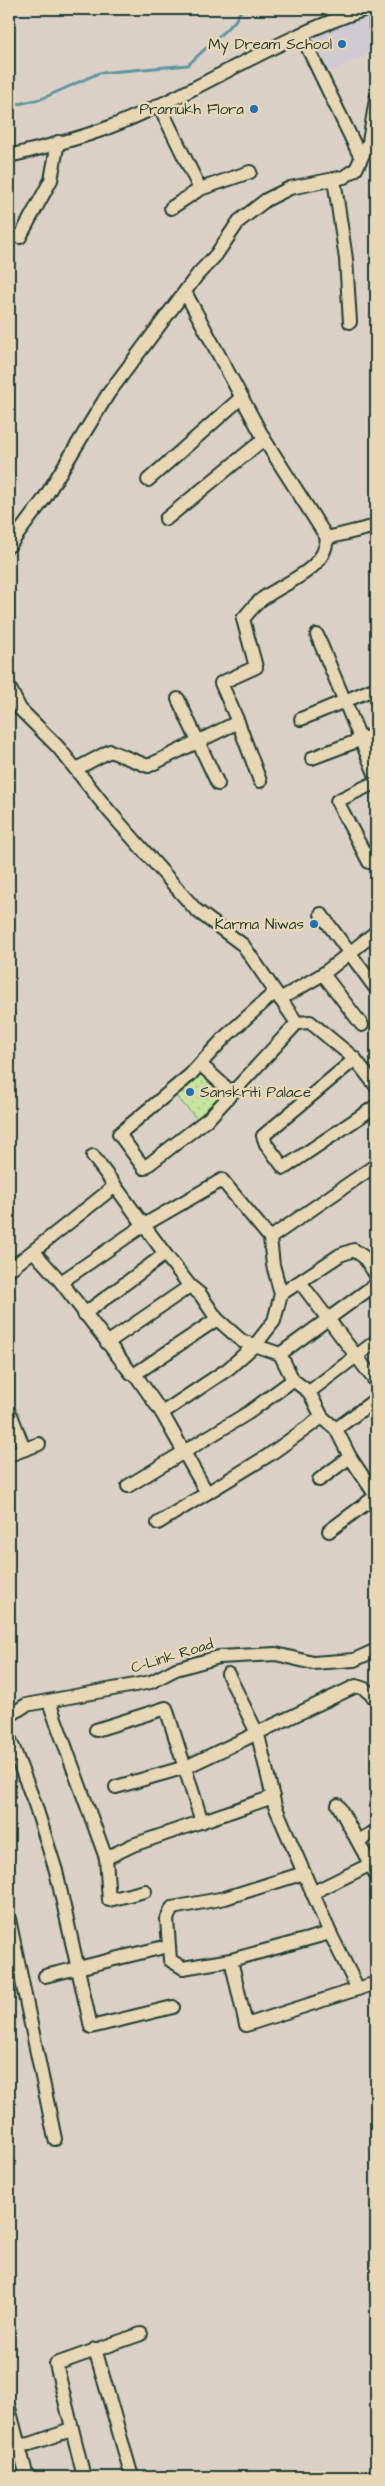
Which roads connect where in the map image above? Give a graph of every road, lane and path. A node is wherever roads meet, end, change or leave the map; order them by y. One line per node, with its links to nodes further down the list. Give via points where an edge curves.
1 (366, 9): 4 (street)
2 (376, 18): 3 (street)
3 (376, 27)
4 (301, 34): 6 (street); 9 (street)
5 (376, 99): 9 (street, via 369,142)
6 (159, 105): 7 (street, via 106,128); 12 (street)
7 (58, 142): 8 (street); 14 (street, via 51,180 20,237)
8 (9, 156)
9 (361, 158): 11 (street, via 356,170)
10 (250, 172): 12 (street)
11 (334, 179): 15 (street, via 290,188 266,200 239,221); 16 (street, via 346,259)
12 (200, 189): 13 (street)
13 (171, 208)
14 (9, 235)
15 (185, 292): 17 (street); 23 (street, via 108,394 44,499)
16 (350, 322)
17 (242, 397): 18 (street); 19 (street)
18 (264, 439): 20 (street); 22 (street)
19 (148, 480)
20 (166, 519)
21 (376, 526): 22 (street)
22 (327, 538): 30 (street, via 326,551 314,566 260,600 243,619 256,666 221,683)
23 (9, 546)
24 (317, 635): 28 (street)
25 (9, 687): 35 (street, via 20,709)
26 (376, 688): 28 (street)
27 (178, 699): 33 (street)
28 (345, 702): 29 (street); 32 (street)
29 (301, 719)
30 (238, 722): 33 (street); 37 (street)
31 (376, 734): 32 (street)
32 (361, 739): 34 (street); 36 (street)
33 (198, 742): 35 (street, via 148,766 110,751); 39 (street)
34 (312, 758)
35 (76, 770): 46 (street, via 196,910 242,945)
36 (376, 776)
37 (260, 781)
38 (376, 782): 40 (street, via 337,801 369,862)
39 (218, 784)
40 (376, 859)
41 (321, 914): 43 (street)
42 (376, 932): 43 (street)
43 (350, 952): 44 (street); 45 (street)
44 (322, 974): 46 (street); 48 (street)
45 (376, 989)
46 (277, 995): 47 (street); 50 (street, via 225,1037)
47 (297, 1023): 49 (street, via 310,1022); 52 (street)
48 (362, 1025)
49 (356, 1059): 51 (street); 53 (street, via 263,1136 266,1144 284,1168)
50 (200, 1064): 52 (street); 52 (street, via 119,1134 144,1168 209,1118)
51 (376, 1086)
52 (232, 1093)
53 (376, 1106)
54 (93, 1156): 56 (street)
55 (376, 1165): 58 (street)
56 (115, 1186): 57 (street); 59 (street)
57 (144, 1225): 58 (street, via 222,1180); 60 (street); 63 (street)
58 (270, 1238): 67 (street)
59 (34, 1252): 61 (street); 63 (street)
60 (165, 1254): 66 (street); 68 (street)
61 (9, 1270)
62 (376, 1275): 64 (street, via 364,1257 354,1250 340,1255)
63 (61, 1282): 68 (street)
64 (300, 1282): 67 (street); 70 (street)
65 (376, 1284): 70 (street)
66 (190, 1286): 69 (street, via 200,1294); 72 (street)
67 (281, 1294): 73 (street, via 274,1321)
68 (84, 1314): 72 (street)
69 (217, 1319): 73 (street, via 242,1341); 76 (street)
70 (329, 1319): 74 (street); 75 (street)
71 (376, 1340): 75 (street)
72 (107, 1343): 76 (street)
73 (256, 1344): 74 (street); 81 (street, via 228,1369)
74 (280, 1354): 77 (street)
75 (356, 1356): 78 (street); 79 (street)
76 (135, 1374): 81 (street)
77 (293, 1380): 79 (street); 87 (street, via 248,1413)
78 (376, 1382)
79 (309, 1392): 83 (street)
80 (376, 1398): 84 (street)
81 (162, 1413): 87 (street)
82 (12, 1415): 86 (street)
83 (322, 1417): 84 (street); 92 (street, via 269,1455)
84 (336, 1429): 89 (street)
85 (39, 1444): 86 (street)
86 (24, 1449): 88 (street)
87 (183, 1453): 91 (street); 92 (street)
88 (9, 1455)
89 (350, 1457): 90 (street); 93 (street)
90 (319, 1480)
91 (128, 1486)
92 (206, 1493): 94 (street)
93 (376, 1496): 95 (street)
94 (158, 1523)
95 (329, 1531)
96 (376, 1650): 99 (street, C-Link Road, via 354,1660 313,1663 276,1654 219,1658 176,1669 152,1682)
97 (228, 1674): 102 (street)
98 (376, 1698): 102 (street, via 365,1688 356,1686)
99 (49, 1702): 100 (street, C-Link Road, via 26,1705); 111 (street)
100 (9, 1716)
101 (96, 1730): 104 (street, via 166,1708)
102 (258, 1735): 104 (street); 106 (street)
103 (9, 1737): 121 (street, via 56,1870)
104 (186, 1767): 105 (street); 108 (street)
105 (116, 1787)
106 (273, 1797): 108 (street); 113 (street)
107 (338, 1805): 110 (street)
108 (202, 1822): 111 (street, via 133,1845)
109 (376, 1831): 110 (street)
110 (358, 1841): 112 (street)
111 (106, 1858): 114 (street, via 109,1900)
112 (373, 1870): 115 (street)
113 (304, 1873): 115 (street); 120 (street, via 225,1898 172,1908 167,1919 170,1960 183,1968)
114 (145, 1891)
115 (312, 1893): 117 (street)
116 (9, 1919): 118 (street)
117 (330, 1934): 120 (street); 124 (street)
118 (11, 1942): 126 (street)
119 (160, 1948): 121 (street)
120 (231, 1960): 124 (street, via 246,2025)
121 (78, 1968): 122 (street); 125 (street, via 91,2027)
122 (45, 1976)
123 (376, 1983): 124 (street)
124 (358, 1989)
125 (173, 2007)
126 (55, 2139)
127 (141, 2334): 128 (street)
128 (95, 2349): 130 (street, via 56,2364); 134 (street)
129 (9, 2408): 131 (street)
130 (71, 2430): 131 (street); 133 (street)
131 (19, 2445): 132 (street)
132 (27, 2477)
133 (84, 2477)
134 (132, 2477)

